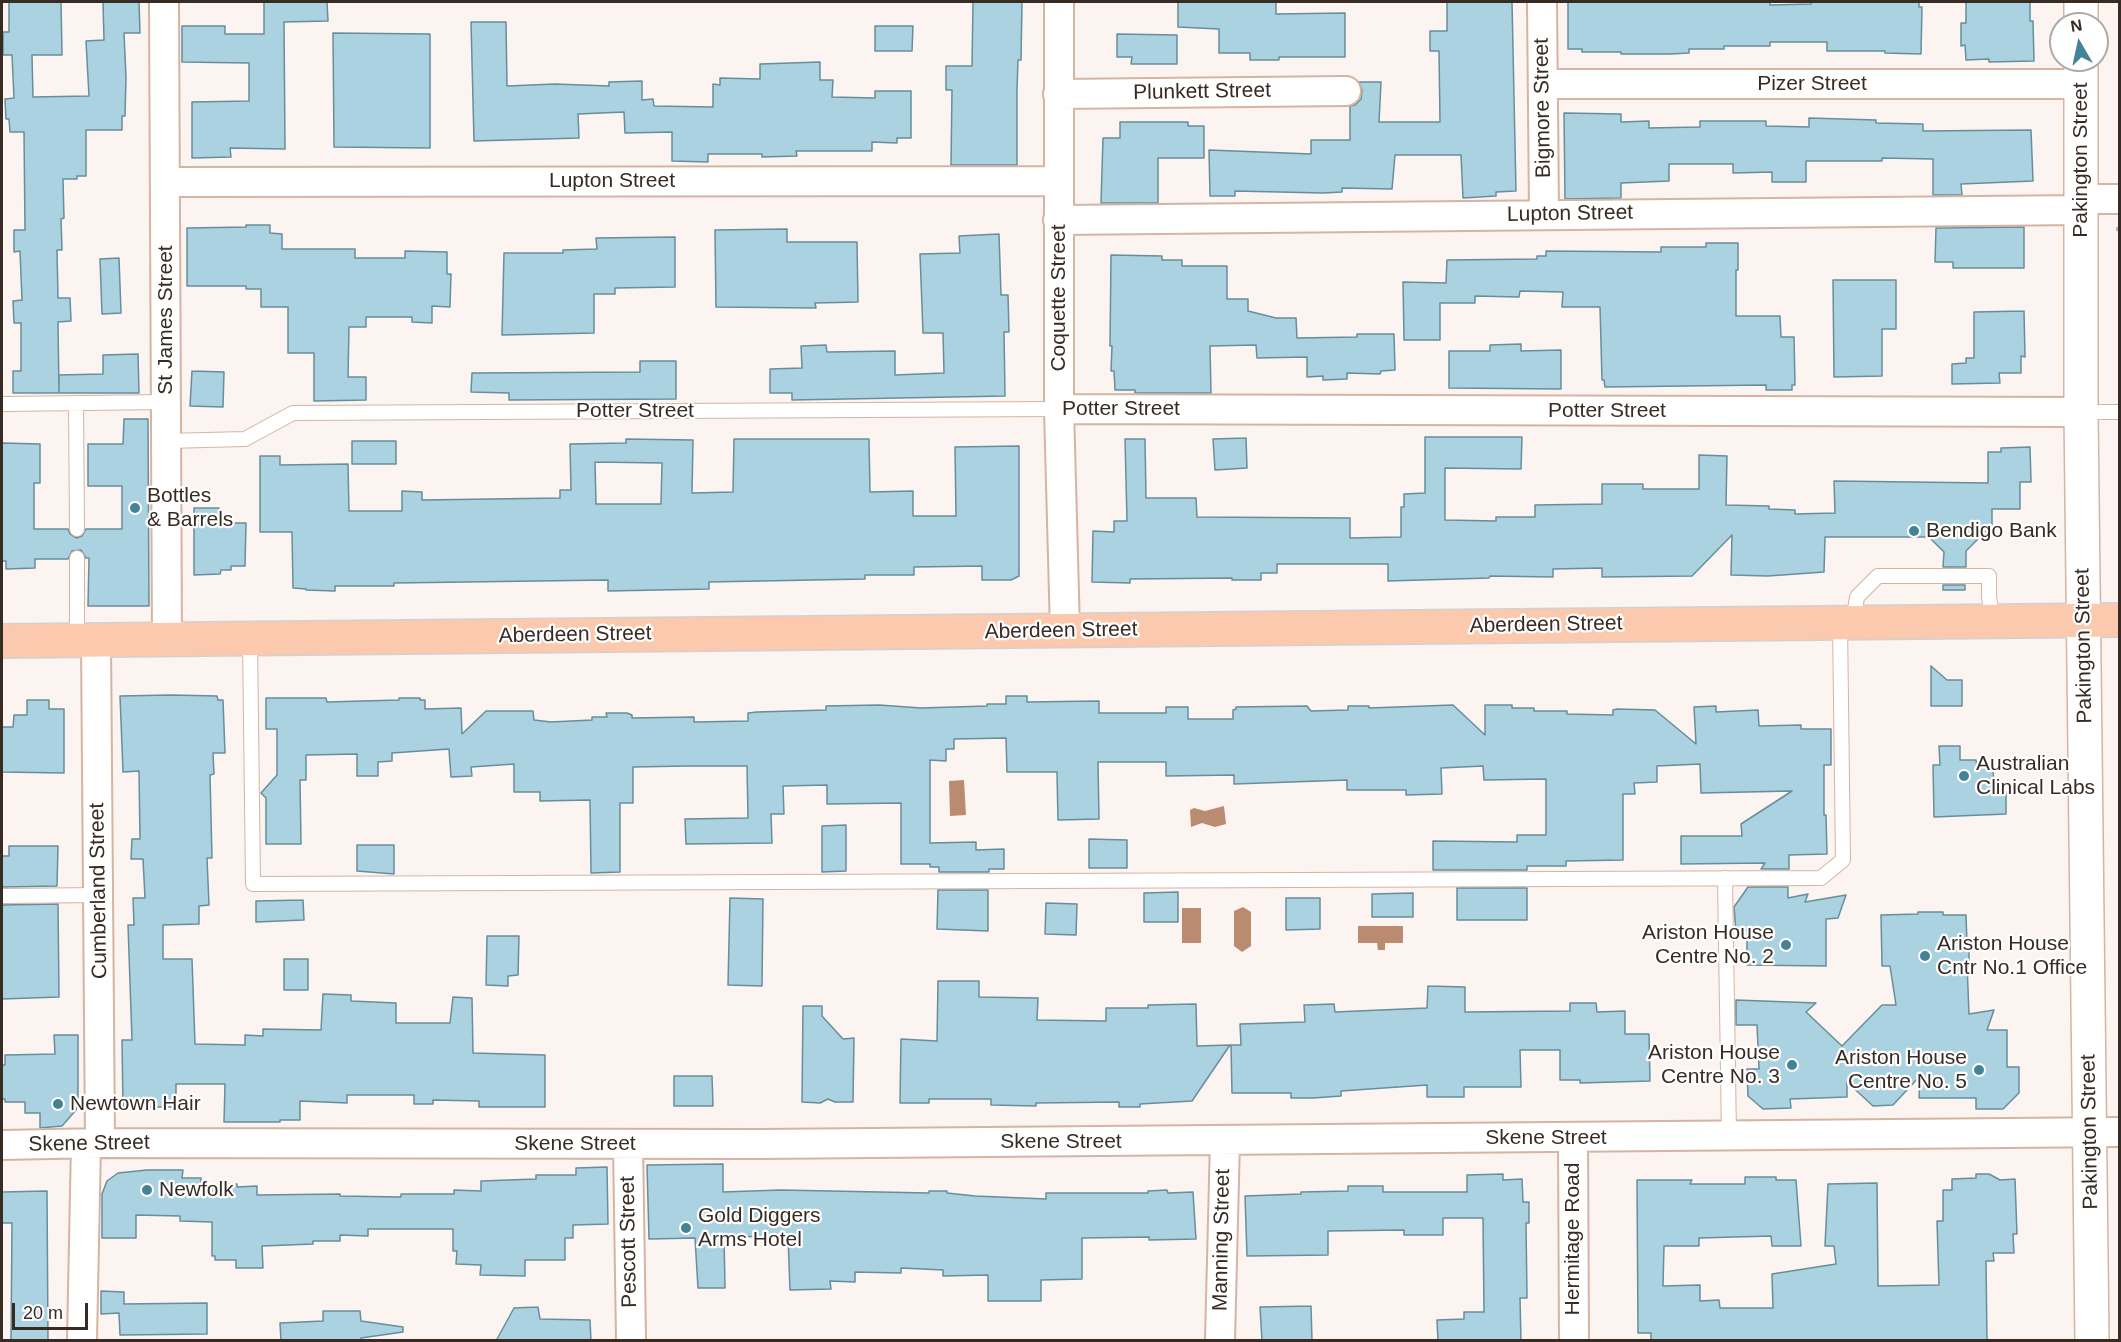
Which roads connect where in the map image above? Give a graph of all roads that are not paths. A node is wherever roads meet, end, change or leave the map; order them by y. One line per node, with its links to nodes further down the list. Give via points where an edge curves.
1 (164, 2): 9 (street, St James Street)
2 (1059, 2): 7 (street, Coquette Street)
3 (1542, 2): 5 (street, Bigmore Street)
4 (2081, 72): 5 (street, Pizer Street); 11 (street, Pakington Street)
5 (1543, 84): 12 (street, Bigmore Street)
6 (1346, 91): 7 (street, Plunkett Street)
7 (1058, 94): 8 (street, Coquette Street)
8 (1058, 181): 9 (street, Lupton Street); 13 (street, Coquette Street)
9 (166, 182): 14 (street, St James Street)
10 (2120, 199): 11 (street, Lupton Street)
11 (2081, 205): 12 (street, Lupton Street); 18 (street, Pakington Street)
12 (1544, 214): 13 (street, Lupton Street)
13 (1058, 220): 17 (street, Coquette Street)
14 (166, 402): 15 (lane); 20 (street, St James Street)
15 (76, 403): 16 (lane); 21 (lane)
16 (2, 404)
17 (1059, 409): 18 (street, Potter Street); 20 (lane, Potter Street, via 293,413 245,439); 27 (street, Coquette Street)
18 (2081, 412): 19 (lane); 23 (street, Pakington Street)
19 (2120, 412)
20 (167, 441): 29 (street, St James Street)
21 (77, 528)
22 (77, 558): 30 (lane)
23 (2084, 620): 24 (main road, Aberdeen Street); 25 (main road, Aberdeen Street); 35 (street, Pakington Street)
24 (2120, 620)
25 (1993, 621): 26 (main road, Aberdeen Street); 26 (lane, via 1989,576 1878,576 1857,597)
26 (1847, 622): 27 (main road, Aberdeen Street); 32 (lane, via 1843,860 1821,878)
27 (1065, 631): 28 (main road, Aberdeen Street)
28 (250, 638): 29 (main road, Aberdeen Street); 32 (lane, via 253,884)
29 (167, 639): 30 (main road, Aberdeen Street)
30 (87, 640): 31 (main road, Aberdeen Street); 33 (street, Cumberland Street)
31 (2, 641)
32 (1725, 878): 36 (lane)
33 (99, 895): 34 (lane); 39 (street, Cumberland Street)
34 (2, 896)
35 (2105, 1132): 36 (street, Skene Street); 46 (street, Pakington Street)
36 (1729, 1136): 37 (street, Skene Street)
37 (1573, 1138): 38 (street, Skene Street); 45 (street, Hermitage Road)
38 (1225, 1140): 40 (street, Skene Street); 44 (street, Manning Street)
39 (93, 1143): 40 (street, Skene Street); 41 (street, Skene Street); 42 (street, Cumberland Street)
40 (628, 1144): 43 (street, Pescott Street)
41 (2, 1145)
42 (81, 1341)
43 (631, 1341)
44 (1220, 1341)
45 (1574, 1341)
46 (2092, 1341)

